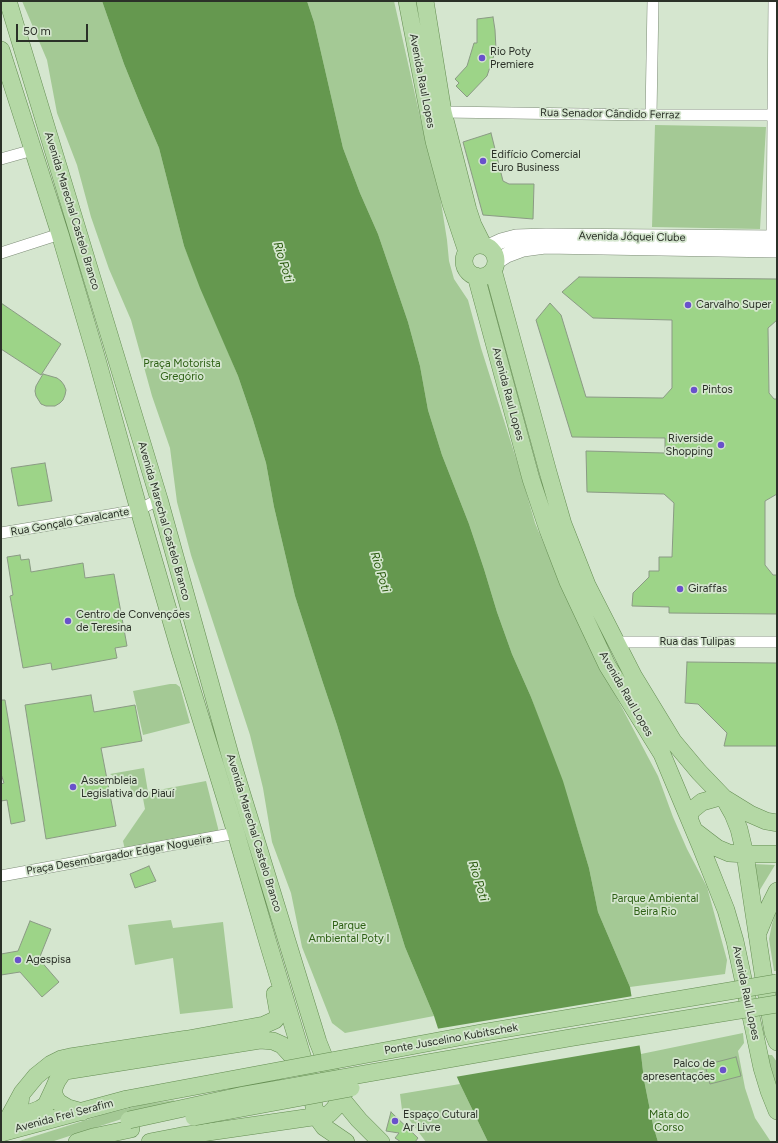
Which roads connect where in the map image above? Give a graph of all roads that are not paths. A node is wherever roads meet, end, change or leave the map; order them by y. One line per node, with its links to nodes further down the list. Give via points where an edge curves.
1 (8, 1): 18 (main road, Avenida Marechal Castelo Branco)
2 (407, 1): 14 (main road, Avenida Raul Lopes, via 434,141 451,204)
3 (425, 1): 7 (main road, Avenida Raul Lopes)
4 (653, 1): 8 (street)
5 (774, 1): 9 (street)
6 (1, 50): 10 (main road, Avenida Marechal Castelo Branco)
7 (443, 112): 8 (street, Rua Senador Cândido Ferraz); 14 (main road, Avenida Raul Lopes)
8 (651, 115): 9 (street, Rua Senador Cândido Ferraz)
9 (775, 115): 13 (street)
10 (33, 150): 11 (street); 12 (main road, Avenida Marechal Castelo Branco)
11 (1, 159)
12 (60, 234): 15 (street); 19 (main road, Avenida Marechal Castelo Branco)
13 (775, 242): 14 (main road, Avenida Jóquei Clube, via 546,236 516,237); 16 (main road, Avenida Jóquei Clube, via 545,246 523,249 507,255)
14 (479, 248): 16 (main road, via 494,254); 17 (main road, via 465,259 465,266)
15 (1, 253)
16 (495, 266): 17 (main road, via 488,275); 23 (main road, Avenida Raul Lopes, via 563,524 587,585)
17 (476, 276): 31 (main road, Avenida Raul Lopes, via 531,479 568,582 607,665 662,754)
18 (94, 281): 19 (main road); 20 (main road, Avenida Marechal Castelo Branco)
19 (75, 285): 21 (main road, Avenida Marechal Castelo Branco)
20 (159, 499): 21 (street, Rua Gonçalo Cavalcante); 25 (main road, Avenida Marechal Castelo Branco)
21 (139, 510): 22 (street, Rua Gonçalo Cavalcante); 26 (main road, Avenida Marechal Castelo Branco)
22 (1, 533)
23 (617, 642): 24 (street, Rua das Tulipas); 29 (main road, Avenida Raul Lopes, via 634,677 674,741)
24 (777, 642)
25 (227, 744): 26 (main road); 27 (main road, Avenida Marechal Castelo Branco)
26 (210, 749): 28 (main road, Avenida Marechal Castelo Branco)
27 (232, 762): 28 (main road); 47 (main road, Avenida Marechal Castelo Branco, via 318,1042)
28 (216, 768): 32 (main road, Avenida Marechal Castelo Branco)
29 (724, 798): 30 (main road, via 750,814); 31 (main road, via 702,802 692,810); 33 (main road, Avenida Raul Lopes, via 739,829)
30 (777, 823)
31 (692, 824): 33 (main road, via 717,848 730,853); 50 (main road, Avenida Raul Lopes, via 730,922 762,1068)
32 (236, 833): 35 (street, Praça Desembargador Edgar Nogueira); 38 (main road, Avenida Marechal Castelo Branco)
33 (745, 854): 34 (main road); 37 (main road, Avenida Raul Lopes)
34 (777, 854)
35 (1, 876)
36 (777, 891): 37 (main road)
37 (757, 935): 43 (main road, Avenida Raul Lopes, via 773,1032)
38 (269, 946): 42 (main road, via 278,1015 275,1020); 44 (main road, Avenida Marechal Castelo Branco)
39 (777, 983): 48 (main road, Ponte Juscelino Kubitschek, bridge, via 486,1032)
40 (777, 1004): 53 (main road, Ponte Juscelino Kubitschek, bridge, via 252,1094)
41 (777, 1015): 53 (main road, bridge, via 488,1062)
42 (239, 1037): 44 (main road, via 273,1041 282,1045); 45 (main road, via 65,1071 60,1075); 46 (main road, via 188,1039 70,1056 51,1064)
43 (777, 1042)
44 (307, 1072): 52 (main road, Avenida Marechal Castelo Branco)
45 (54, 1088): 49 (main road); 51 (main road, via 58,1102)
46 (25, 1089): 49 (main road); 49 (main road, via 19,1109 21,1114 29,1114); 54 (main road)
47 (340, 1097): 52 (main road, via 333,1111); 60 (main road, Avenida Marechal Castelo Branco)
48 (126, 1099): 51 (main road, Avenida Frei Serafim)
49 (46, 1105): 51 (main road, via 60,1111)
50 (777, 1111)
51 (82, 1112): 55 (main road, Avenida Frei Serafim)
52 (316, 1116): 56 (main road); 59 (main road, via 324,1127)
53 (130, 1125): 57 (main road)
54 (1, 1128)
55 (1, 1133)
56 (182, 1139): 58 (main road)
57 (77, 1142)
58 (150, 1142)
59 (346, 1142)
60 (382, 1142)

